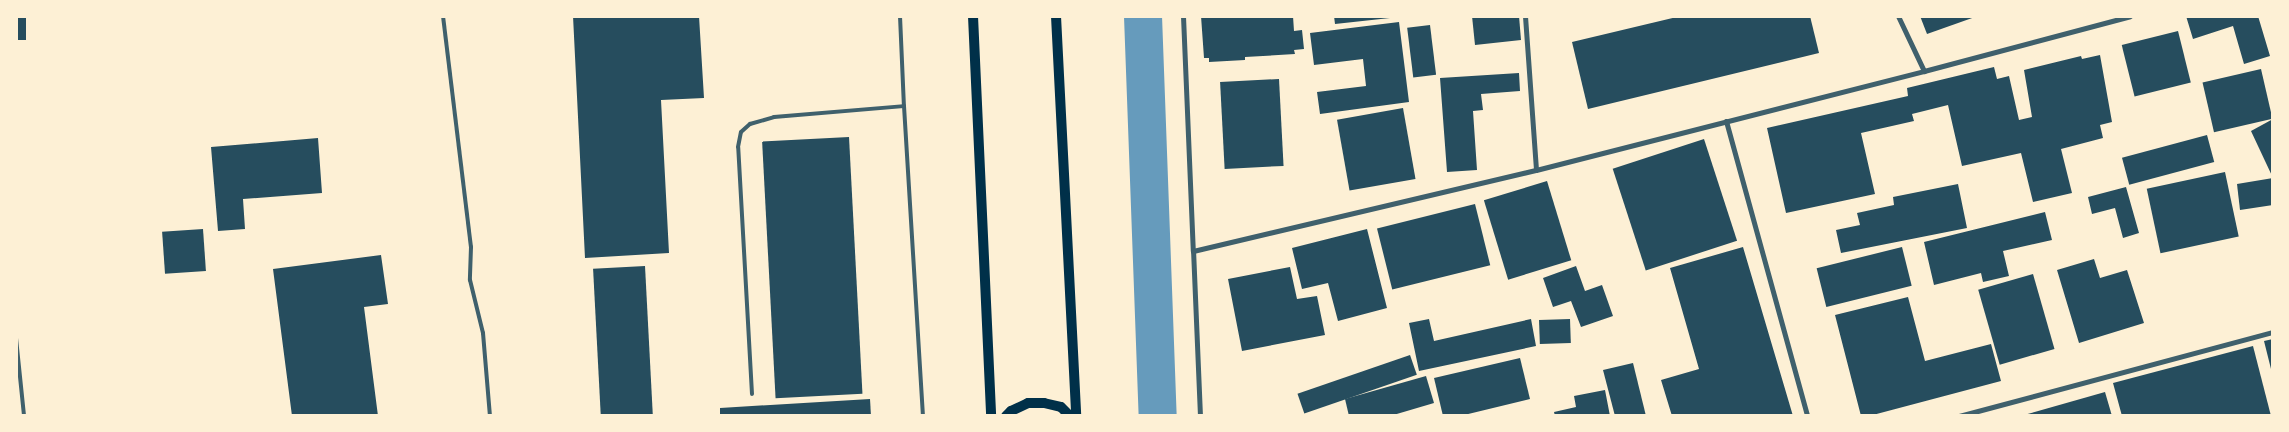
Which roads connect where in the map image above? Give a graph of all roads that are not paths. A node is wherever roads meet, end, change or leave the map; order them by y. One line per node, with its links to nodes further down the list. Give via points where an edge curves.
1 (443, 16): 18 (lane, via 471,247 470,280 483,333)
2 (900, 16): 10 (lane)
3 (973, 16): 20 (main road)
4 (1056, 16): 23 (main road)
5 (1184, 16): 13 (street)
6 (1525, 16): 12 (street)
7 (1898, 16): 9 (street)
8 (2130, 16): 9 (street)
9 (1924, 71): 11 (street)
10 (904, 106): 16 (lane, via 774,117 750,124 741,132 738,147); 19 (lane)
11 (1726, 121): 12 (street); 25 (street)
12 (1536, 170): 13 (street)
13 (1193, 251): 24 (street)
14 (2273, 332): 26 (street)
15 (16, 338): 17 (lane)
16 (752, 394)
17 (24, 416)
18 (490, 416)
19 (923, 416)
20 (991, 416)
21 (1006, 416): 22 (main road, via 1028,403 1044,403 1061,407)
22 (1070, 416)
23 (1076, 416)
24 (1200, 416)
25 (1807, 416)
26 (1960, 416)

